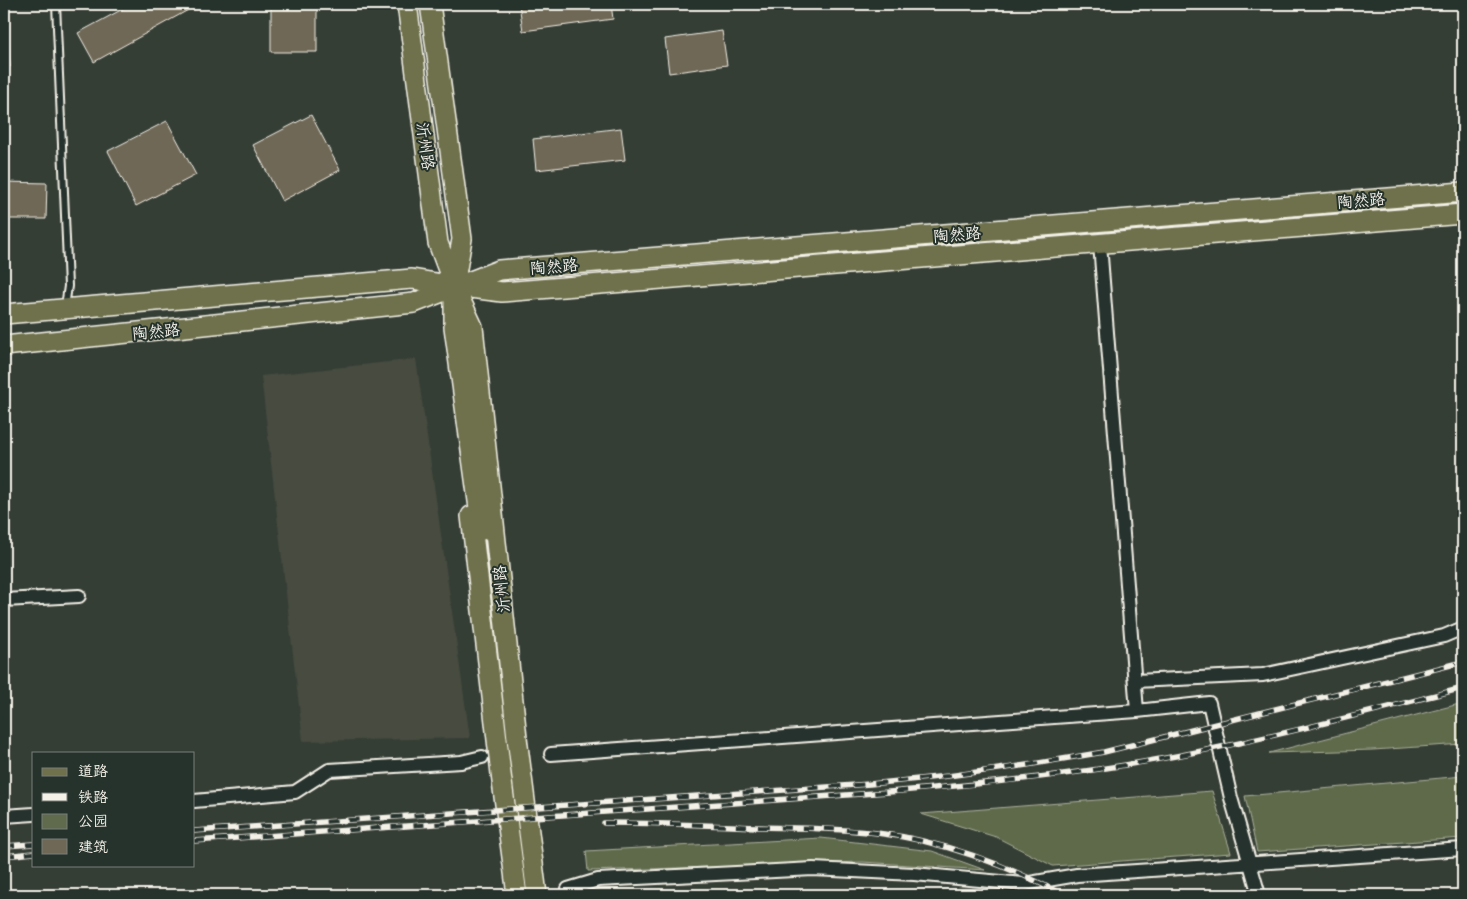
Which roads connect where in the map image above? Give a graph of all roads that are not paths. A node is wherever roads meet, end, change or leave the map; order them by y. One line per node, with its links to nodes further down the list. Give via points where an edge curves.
1 (56, 4): 12 (lane, via 68,286)
2 (407, 4): 11 (main road, 沂州路, via 438,243)
3 (430, 4): 11 (main road, 沂州路, via 462,239)
4 (1463, 192): 5 (main road, 陶然路)
5 (1195, 214): 7 (main road, 陶然路); 8 (main road, via 1130,229)
6 (1463, 214): 8 (main road, 陶然路)
7 (1049, 226): 10 (main road, via 1069,237); 11 (main road, 陶然路, via 499,270)
8 (1149, 240): 9 (main road, 陶然路)
9 (1100, 244): 10 (main road, 陶然路); 19 (street)
10 (986, 254): 11 (main road, 陶然路, via 502,292)
11 (454, 286): 12 (main road, 陶然路, via 412,279); 14 (main road, 陶然路, via 414,303); 15 (main road, 沂州路, via 454,327)
12 (65, 308): 13 (main road, 陶然路)
13 (4, 314)
14 (4, 346)
15 (475, 418): 29 (main road, via 463,445); 30 (main road, 沂州路); 31 (main road, 沂州路); 32 (main road, via 494,450)
16 (79, 596): 17 (street)
17 (4, 600)
18 (1463, 628): 19 (street, via 1444,636 1263,675)
19 (1135, 680): 20 (street)
20 (1137, 711): 21 (street); 27 (street, via 1209,703)
21 (551, 754)
22 (482, 756): 23 (street, via 461,762 329,770 295,792)
23 (195, 801)
24 (32, 814): 25 (street)
25 (4, 816)
26 (1463, 849): 27 (street)
27 (1250, 862): 28 (street, via 1077,875 1024,884 814,869 598,880); 33 (street)
28 (568, 889)
29 (517, 895)
30 (527, 895)
31 (537, 895)
32 (550, 895)
33 (1260, 895)

